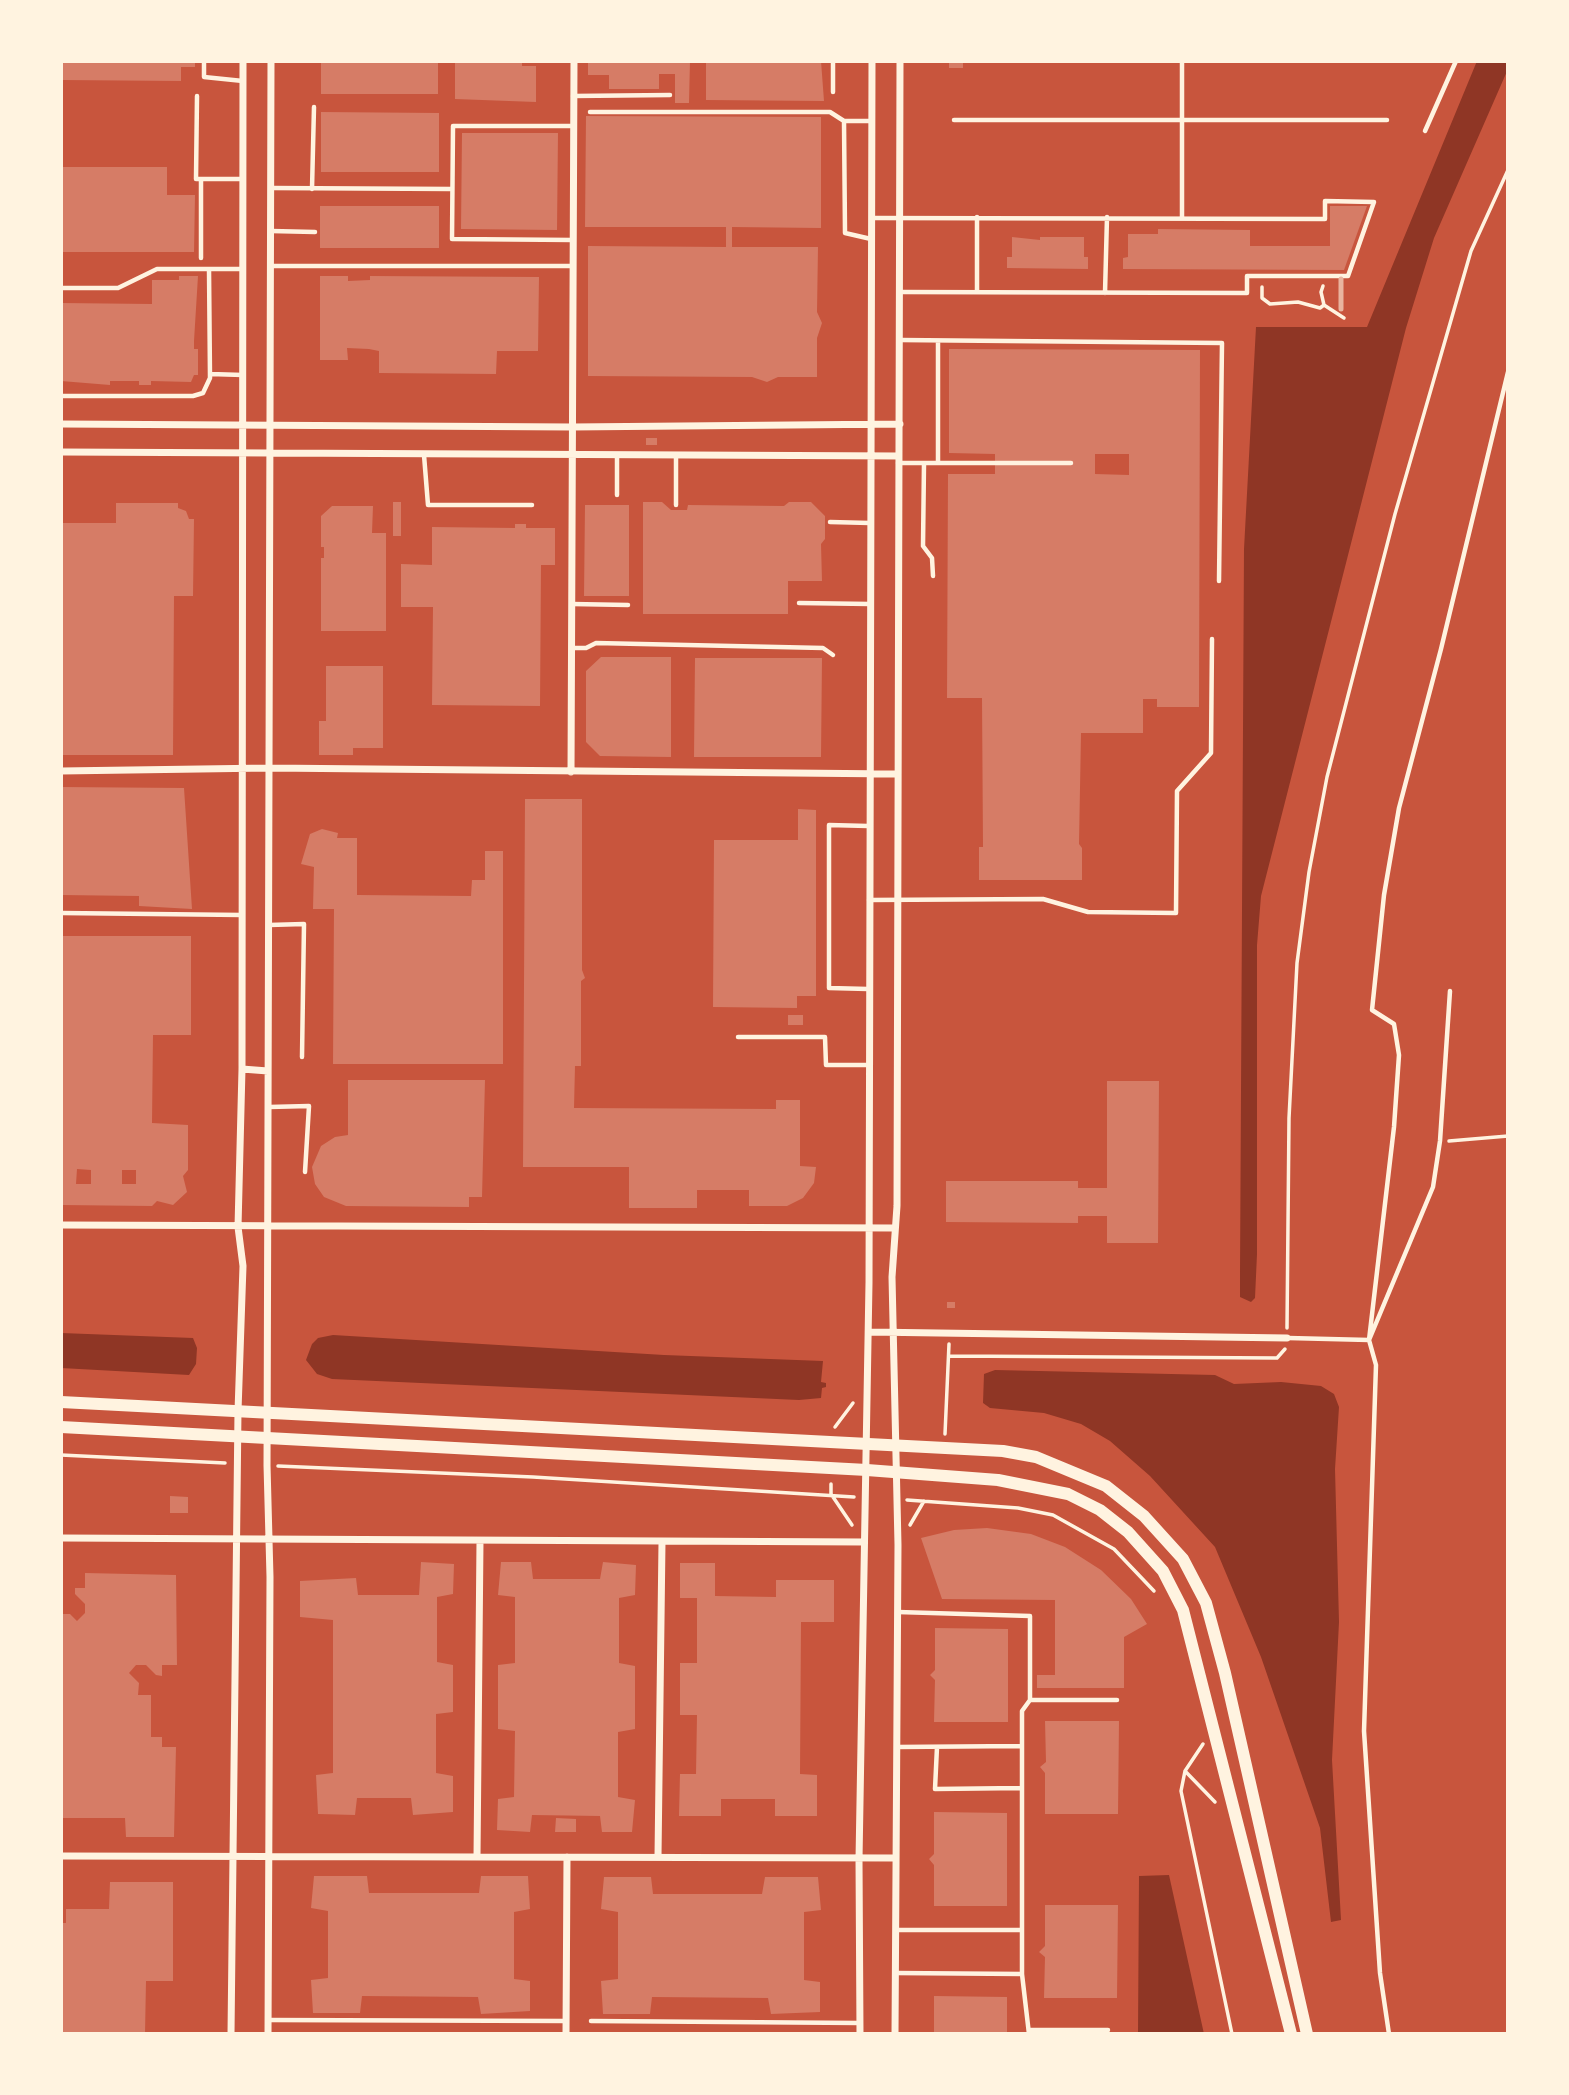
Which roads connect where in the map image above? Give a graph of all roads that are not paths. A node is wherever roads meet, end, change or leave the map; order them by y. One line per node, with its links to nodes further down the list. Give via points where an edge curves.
1 (205, 61): 10 (lane, via 204,77)
2 (243, 61): 10 (street)
3 (271, 61): 26 (street)
4 (574, 61): 14 (street)
5 (833, 61): 11 (lane)
6 (872, 61): 21 (street)
7 (900, 61): 32 (street)
8 (1182, 61): 18 (lane)
9 (1457, 61): 23 (lane)
10 (243, 81): 25 (street)
11 (833, 92)
12 (670, 95): 14 (lane)
13 (197, 96): 24 (lane, via 196,179)
14 (573, 96): 22 (street)
15 (314, 107): 27 (lane)
16 (590, 112): 20 (lane, via 830,112)
17 (954, 120): 18 (lane)
18 (1182, 120): 19 (lane); 33 (lane)
19 (1387, 120)
20 (844, 121): 21 (lane); 36 (lane, via 845,233)
21 (872, 121): 31 (street)
22 (573, 126): 28 (lane, via 453,125); 37 (street)
23 (1425, 131)
24 (201, 179): 25 (lane); 38 (lane)
25 (243, 179): 42 (street)
26 (271, 188): 27 (lane); 34 (street)
27 (312, 189): 28 (lane)
28 (452, 189): 37 (lane, via 452,239)
29 (977, 217): 30 (lane); 32 (lane); 45 (lane)
30 (1107, 217): 33 (lane); 46 (lane)
31 (872, 218): 32 (lane); 36 (street)
32 (901, 218): 44 (street)
33 (1182, 218): 46 (lane, via 1325,219 1325,201 1374,202 1348,276 1247,276 1247,293)
34 (271, 231): 35 (lane); 39 (street)
35 (315, 232)
36 (872, 239): 53 (street)
37 (573, 240): 40 (street)
38 (201, 258)
39 (271, 266): 40 (lane); 57 (street)
40 (572, 266): 58 (street)
41 (209, 269): 42 (lane); 43 (lane, via 157,269 118,288); 50 (lane)
42 (243, 269): 51 (street)
43 (61, 288)
44 (901, 292): 45 (lane); 47 (street)
45 (976, 292): 46 (lane)
46 (1105, 293)
47 (900, 340): 48 (lane); 54 (street)
48 (938, 341): 69 (lane); 77 (lane, via 1222,343)
49 (1508, 372): 114 (lane, via 1399,808 1384,895 1372,1010 1394,1024 1399,1055)
50 (210, 374): 51 (lane); 52 (lane, via 208,387 193,396)
51 (243, 375): 56 (street)
52 (61, 396)
53 (872, 424): 54 (street); 58 (street); 66 (street)
54 (900, 424): 67 (street)
55 (61, 425): 56 (street)
56 (243, 426): 57 (street); 61 (street)
57 (271, 426): 58 (street); 60 (street)
58 (572, 427): 63 (street)
59 (61, 452): 61 (street)
60 (270, 454): 61 (street); 62 (street); 86 (street)
61 (243, 455): 85 (street)
62 (424, 455): 63 (street); 72 (lane, via 428,505)
63 (572, 456): 64 (street); 79 (street)
64 (617, 456): 65 (street); 71 (lane)
65 (676, 456): 66 (street); 73 (lane)
66 (871, 456): 67 (street); 75 (street)
67 (898, 459): 68 (lane); 90 (street)
68 (923, 463): 69 (lane); 76 (lane, via 923,546 932,558)
69 (938, 463): 70 (lane)
70 (1071, 463)
71 (617, 495)
72 (532, 505)
73 (676, 505)
74 (830, 522): 75 (lane)
75 (870, 523): 80 (street)
76 (933, 576)
77 (1219, 581)
78 (799, 603): 80 (lane)
79 (572, 604): 81 (lane); 83 (street)
80 (870, 604): 89 (street)
81 (628, 605)
82 (1212, 639): 93 (lane, via 1211,752 1178,790 1176,913 1088,912 1044,899)
83 (572, 648): 84 (lane, via 596,643 823,648); 88 (street)
84 (833, 655)
85 (241, 768): 86 (street); 87 (street); 95 (street)
86 (269, 768): 88 (street); 96 (street)
87 (61, 771)
88 (571, 772): 89 (street)
89 (869, 774): 90 (street); 91 (street)
90 (897, 774): 93 (street)
91 (868, 826): 92 (street); 97 (lane, via 829,825 829,988)
92 (868, 900): 93 (lane); 97 (street)
93 (897, 900): 110 (street, via 897,1206)
94 (61, 914): 95 (lane)
95 (242, 915): 102 (street)
96 (269, 925): 100 (lane, via 304,924); 103 (street)
97 (868, 989): 101 (street)
98 (1450, 991): 114 (lane, via 1440,1141 1428,1202)
99 (738, 1037): 101 (lane, via 825,1037 826,1065)
100 (302, 1057)
101 (868, 1065): 109 (street)
102 (242, 1069): 103 (street); 107 (street)
103 (268, 1071): 104 (street)
104 (268, 1107): 105 (lane, via 309,1106); 108 (street)
105 (305, 1172)
106 (61, 1225): 107 (street)
107 (238, 1227): 108 (street); 116 (street, via 243,1266)
108 (267, 1227): 109 (street); 117 (street)
109 (869, 1228): 110 (street); 111 (street)
110 (893, 1228): 112 (street)
111 (869, 1332): 112 (street); 121 (street)
112 (892, 1333): 113 (street); 122 (street)
113 (1287, 1338): 114 (lane)
114 (1369, 1340): 163 (lane, via 1376,1365 1364,1731 1380,1973)
115 (61, 1402): 116 (main road)
116 (238, 1411): 117 (main road); 119 (street)
117 (267, 1412): 120 (street); 121 (main road)
118 (61, 1427): 119 (main road)
119 (238, 1436): 120 (main road); 126 (street)
120 (268, 1438): 123 (main road); 127 (street)
121 (867, 1442): 122 (main road); 123 (street)
122 (894, 1444): 124 (street); 162 (main road, via 1003,1451 1072,1470 1106,1486 1144,1516 1183,1559 1206,1603 1225,1673)
123 (867, 1470): 124 (main road); 130 (street)
124 (896, 1472): 131 (street); 161 (main road, via 998,1480 1068,1494 1100,1510 1128,1532 1163,1571 1183,1610)
125 (61, 1538): 126 (street)
126 (238, 1538): 127 (street); 140 (street)
127 (267, 1539): 128 (street); 143 (street)
128 (480, 1541): 129 (street); 141 (street)
129 (662, 1542): 130 (street); 139 (street)
130 (864, 1542): 145 (street)
131 (897, 1612): 132 (lane, via 1030,1616); 135 (street)
132 (1030, 1700): 133 (lane); 134 (lane, via 1022,1711)
133 (1117, 1700)
134 (1022, 1746): 136 (lane); 137 (lane)
135 (896, 1747): 136 (lane); 144 (street)
136 (937, 1747): 137 (lane, via 935,1789)
137 (1021, 1788): 147 (lane)
138 (61, 1856): 140 (street)
139 (658, 1856): 142 (street); 145 (street)
140 (235, 1857): 143 (street); 156 (street)
141 (477, 1857): 142 (street); 143 (street)
142 (567, 1857): 151 (street)
143 (268, 1858): 150 (street)
144 (895, 1858): 145 (street); 146 (street)
145 (859, 1859): 153 (street)
146 (895, 1930): 147 (lane); 148 (street)
147 (1021, 1930): 149 (lane)
148 (895, 1973): 149 (lane); 160 (street)
149 (1022, 1974): 155 (lane)
150 (268, 2020): 151 (lane); 157 (street)
151 (566, 2021): 158 (street)
152 (591, 2021): 153 (lane)
153 (860, 2023): 159 (street)
154 (1108, 2030): 155 (lane)
155 (1029, 2032)
156 (231, 2034)
157 (268, 2034)
158 (566, 2034)
159 (860, 2034)
160 (895, 2034)
161 (1290, 2034)
162 (1307, 2034)
163 (1389, 2034)

